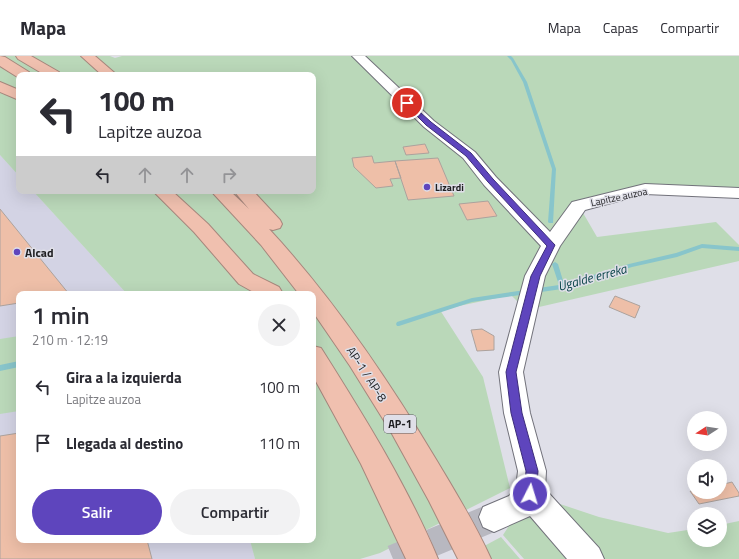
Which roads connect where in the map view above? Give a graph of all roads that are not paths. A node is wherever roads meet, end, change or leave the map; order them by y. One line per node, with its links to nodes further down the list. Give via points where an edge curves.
1 (22, 56): 6 (highway)
2 (87, 56): 7 (highway)
3 (358, 56): 15 (street, via 429,124 469,155)
4 (0, 60): 5 (highway)
5 (19, 72)
6 (49, 72)
7 (106, 72)
8 (0, 86): 9 (highway)
9 (16, 94)
10 (739, 193): 15 (street, Lapitze auzoa, via 645,189 578,206)
11 (165, 194): 17 (highway, via 201,228 246,279)
12 (187, 194): 18 (highway, via 220,228)
13 (223, 194): 16 (highway, AP-1 / AP-8 / AP-1)
14 (246, 194): 16 (highway, via 273,224)
15 (551, 245): 22 (street, Lapitze auzoa, via 535,276 511,372 517,413 532,471)
16 (274, 248): 19 (highway, AP-1 / AP-8 / AP-1)
17 (268, 291)
18 (270, 291)
19 (309, 291)
20 (316, 300): 25 (highway, AP-1 / AP-8 / AP-1, via 376,386 413,446)
21 (316, 360): 24 (highway, via 374,461)
22 (530, 494): 23 (street, via 519,506); 26 (street)
23 (494, 517)
24 (422, 559)
25 (475, 559)
26 (588, 559)

